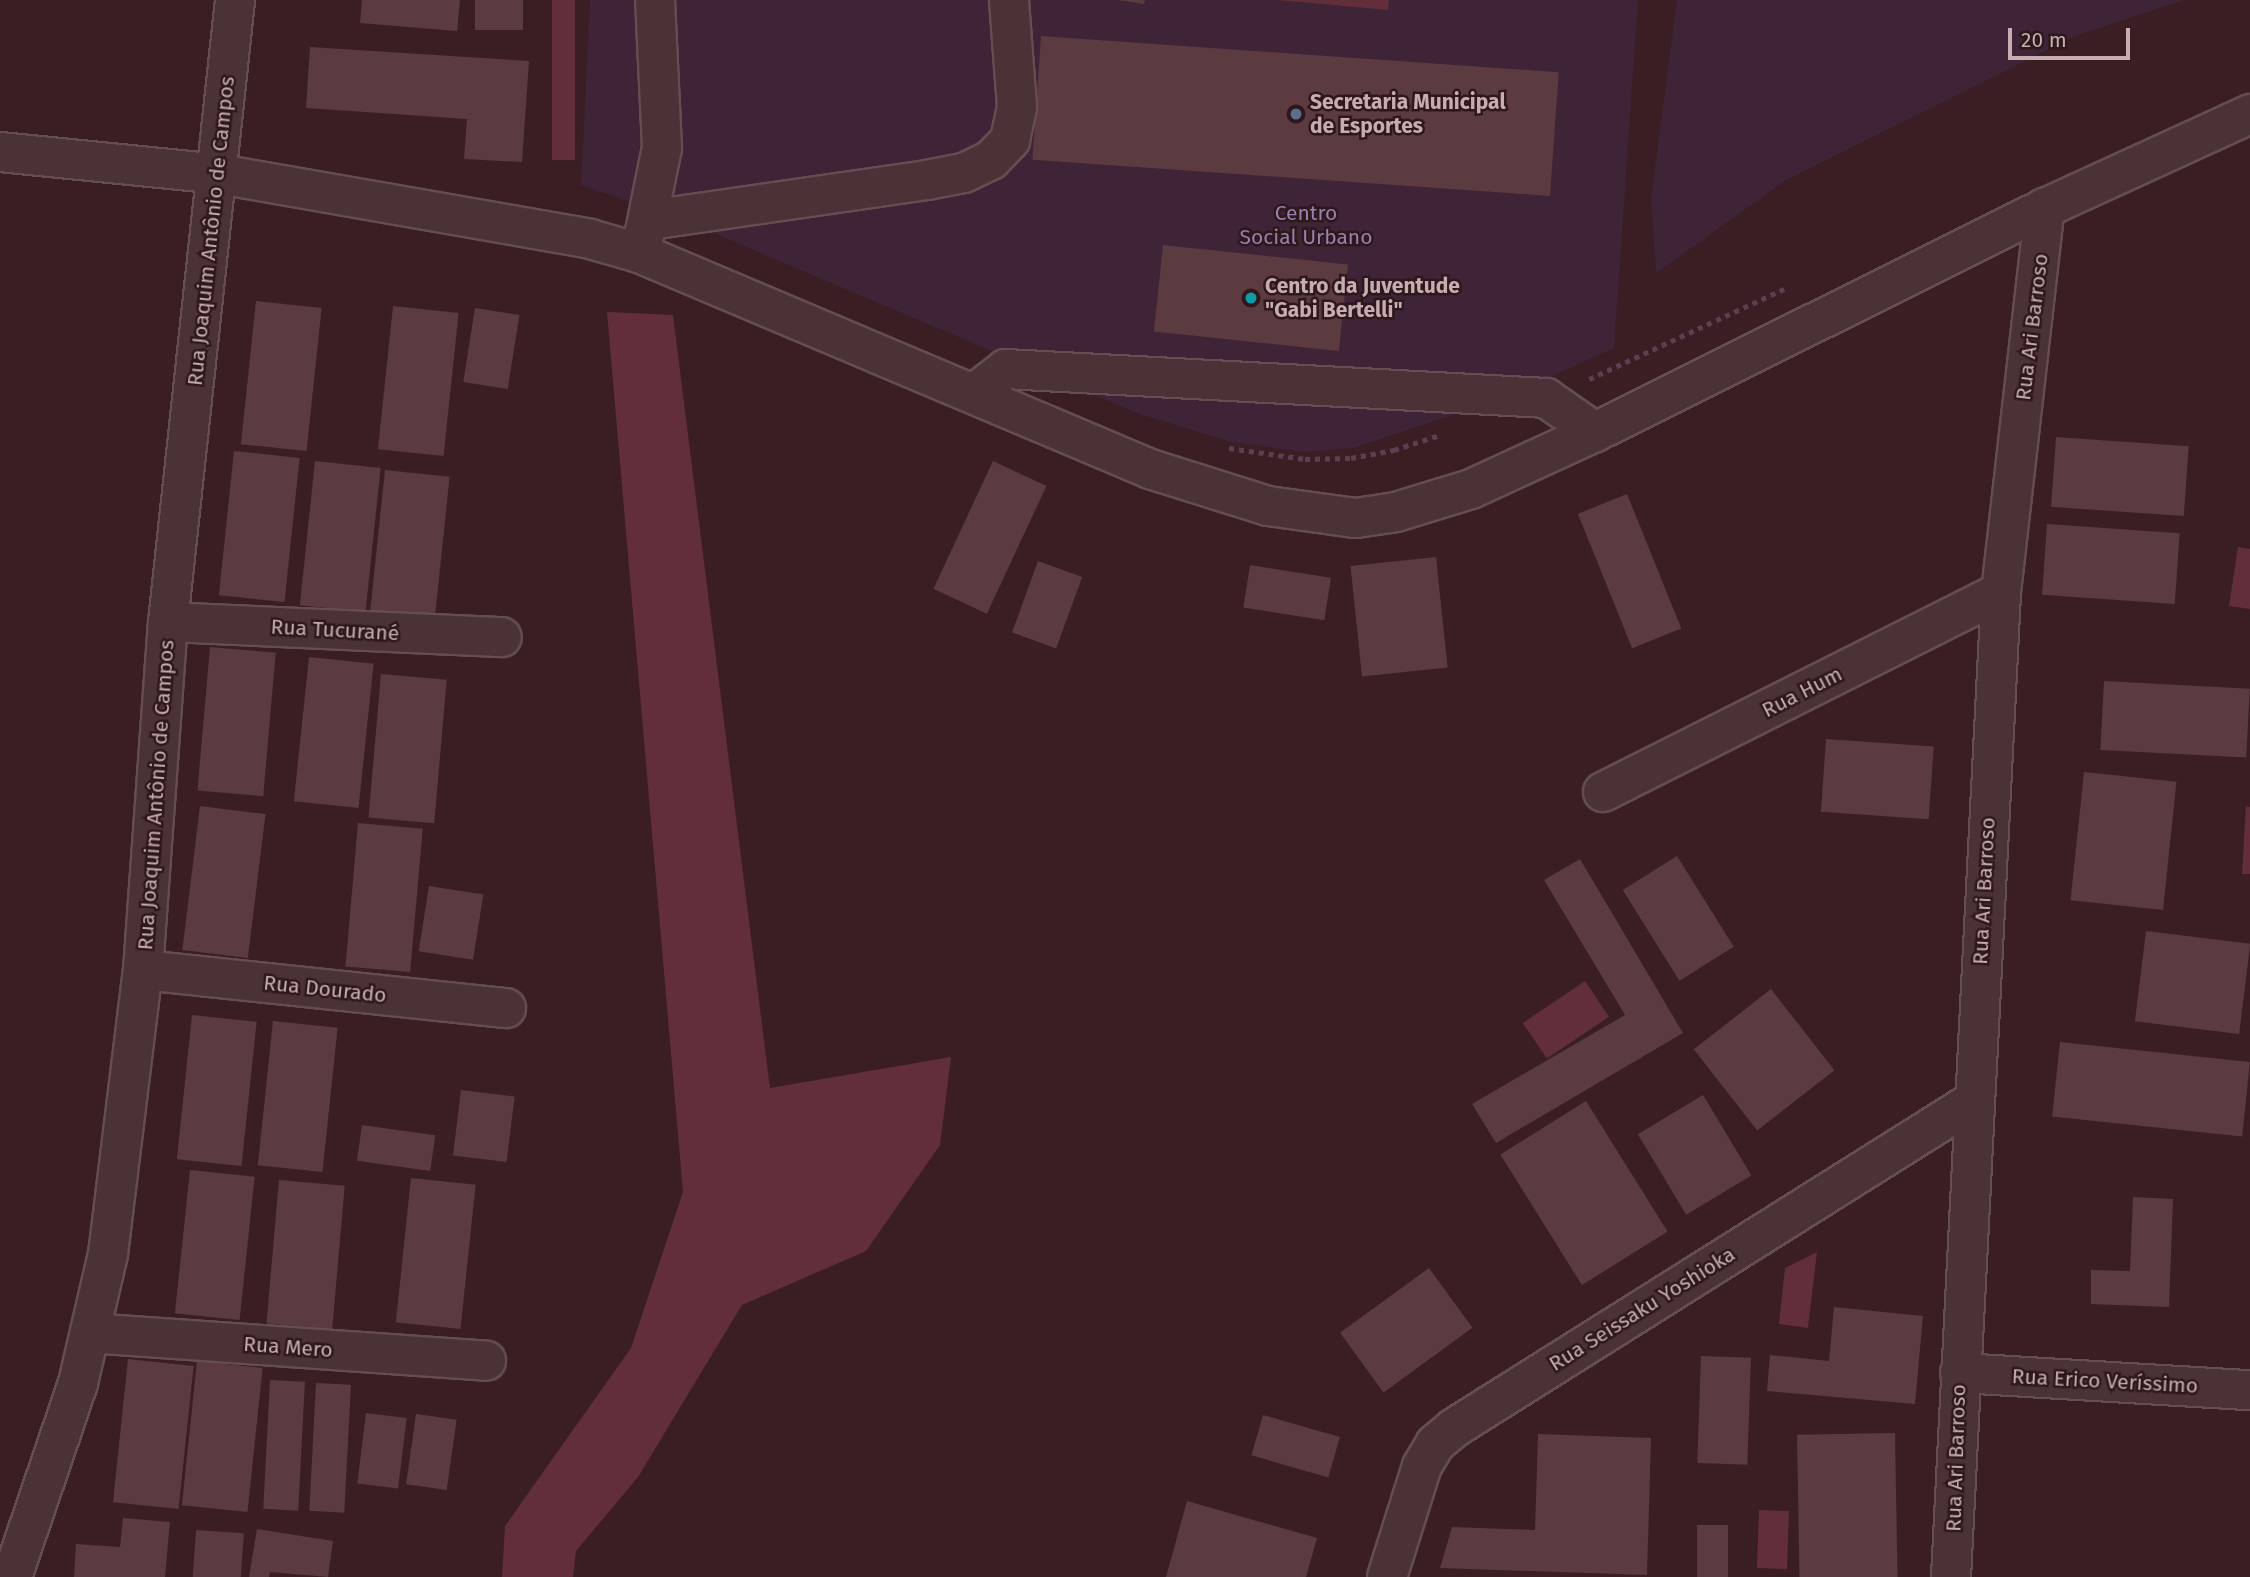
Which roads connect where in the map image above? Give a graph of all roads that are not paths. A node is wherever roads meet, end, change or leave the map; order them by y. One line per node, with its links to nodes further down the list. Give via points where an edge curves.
1 (235, 0): 6 (street, Rua Joaquim Antônio de Campos)
2 (655, 0): 8 (street, via 662,148)
3 (1009, 0): 8 (street, via 1017,107 1010,140 991,160 964,173)
4 (2250, 114): 7 (street)
5 (0, 152): 6 (street)
6 (219, 174): 8 (street, via 524,225); 12 (street, Rua Joaquim Antônio de Campos)
7 (2045, 208): 10 (street); 11 (street, Rua Ari Barroso)
8 (645, 237): 9 (street)
9 (975, 393): 10 (street, via 1006,369 1546,398); 10 (street, via 1085,443 1211,490 1268,506 1356,518 1396,512 1461,492)
10 (1595, 432)
11 (2001, 592): 14 (street, Rua Hum); 17 (street, Rua Ari Barroso)
12 (168, 622): 13 (street, Rua Tucurané); 15 (street, Rua Joaquim Antônio de Campos)
13 (502, 637)
14 (1604, 792)
15 (144, 970): 16 (street, Rua Dourado); 18 (street, Rua Joaquim Antônio de Campos, via 108,1254)
16 (506, 1008)
17 (1972, 1101): 20 (street, Rua Ari Barroso); 23 (street, Rua Seissaku Yoshioka, via 1454,1428 1435,1444 1422,1466)
18 (90, 1333): 19 (street, Rua Mero); 22 (street, Rua Joaquim Antônio de Campos, via 60,1439)
19 (486, 1362)
20 (1959, 1373): 21 (street, Rua Erico Veríssimo); 24 (street, Rua Ari Barroso)
21 (2250, 1390)
22 (8, 1571)
23 (1387, 1577)
24 (1951, 1577)

